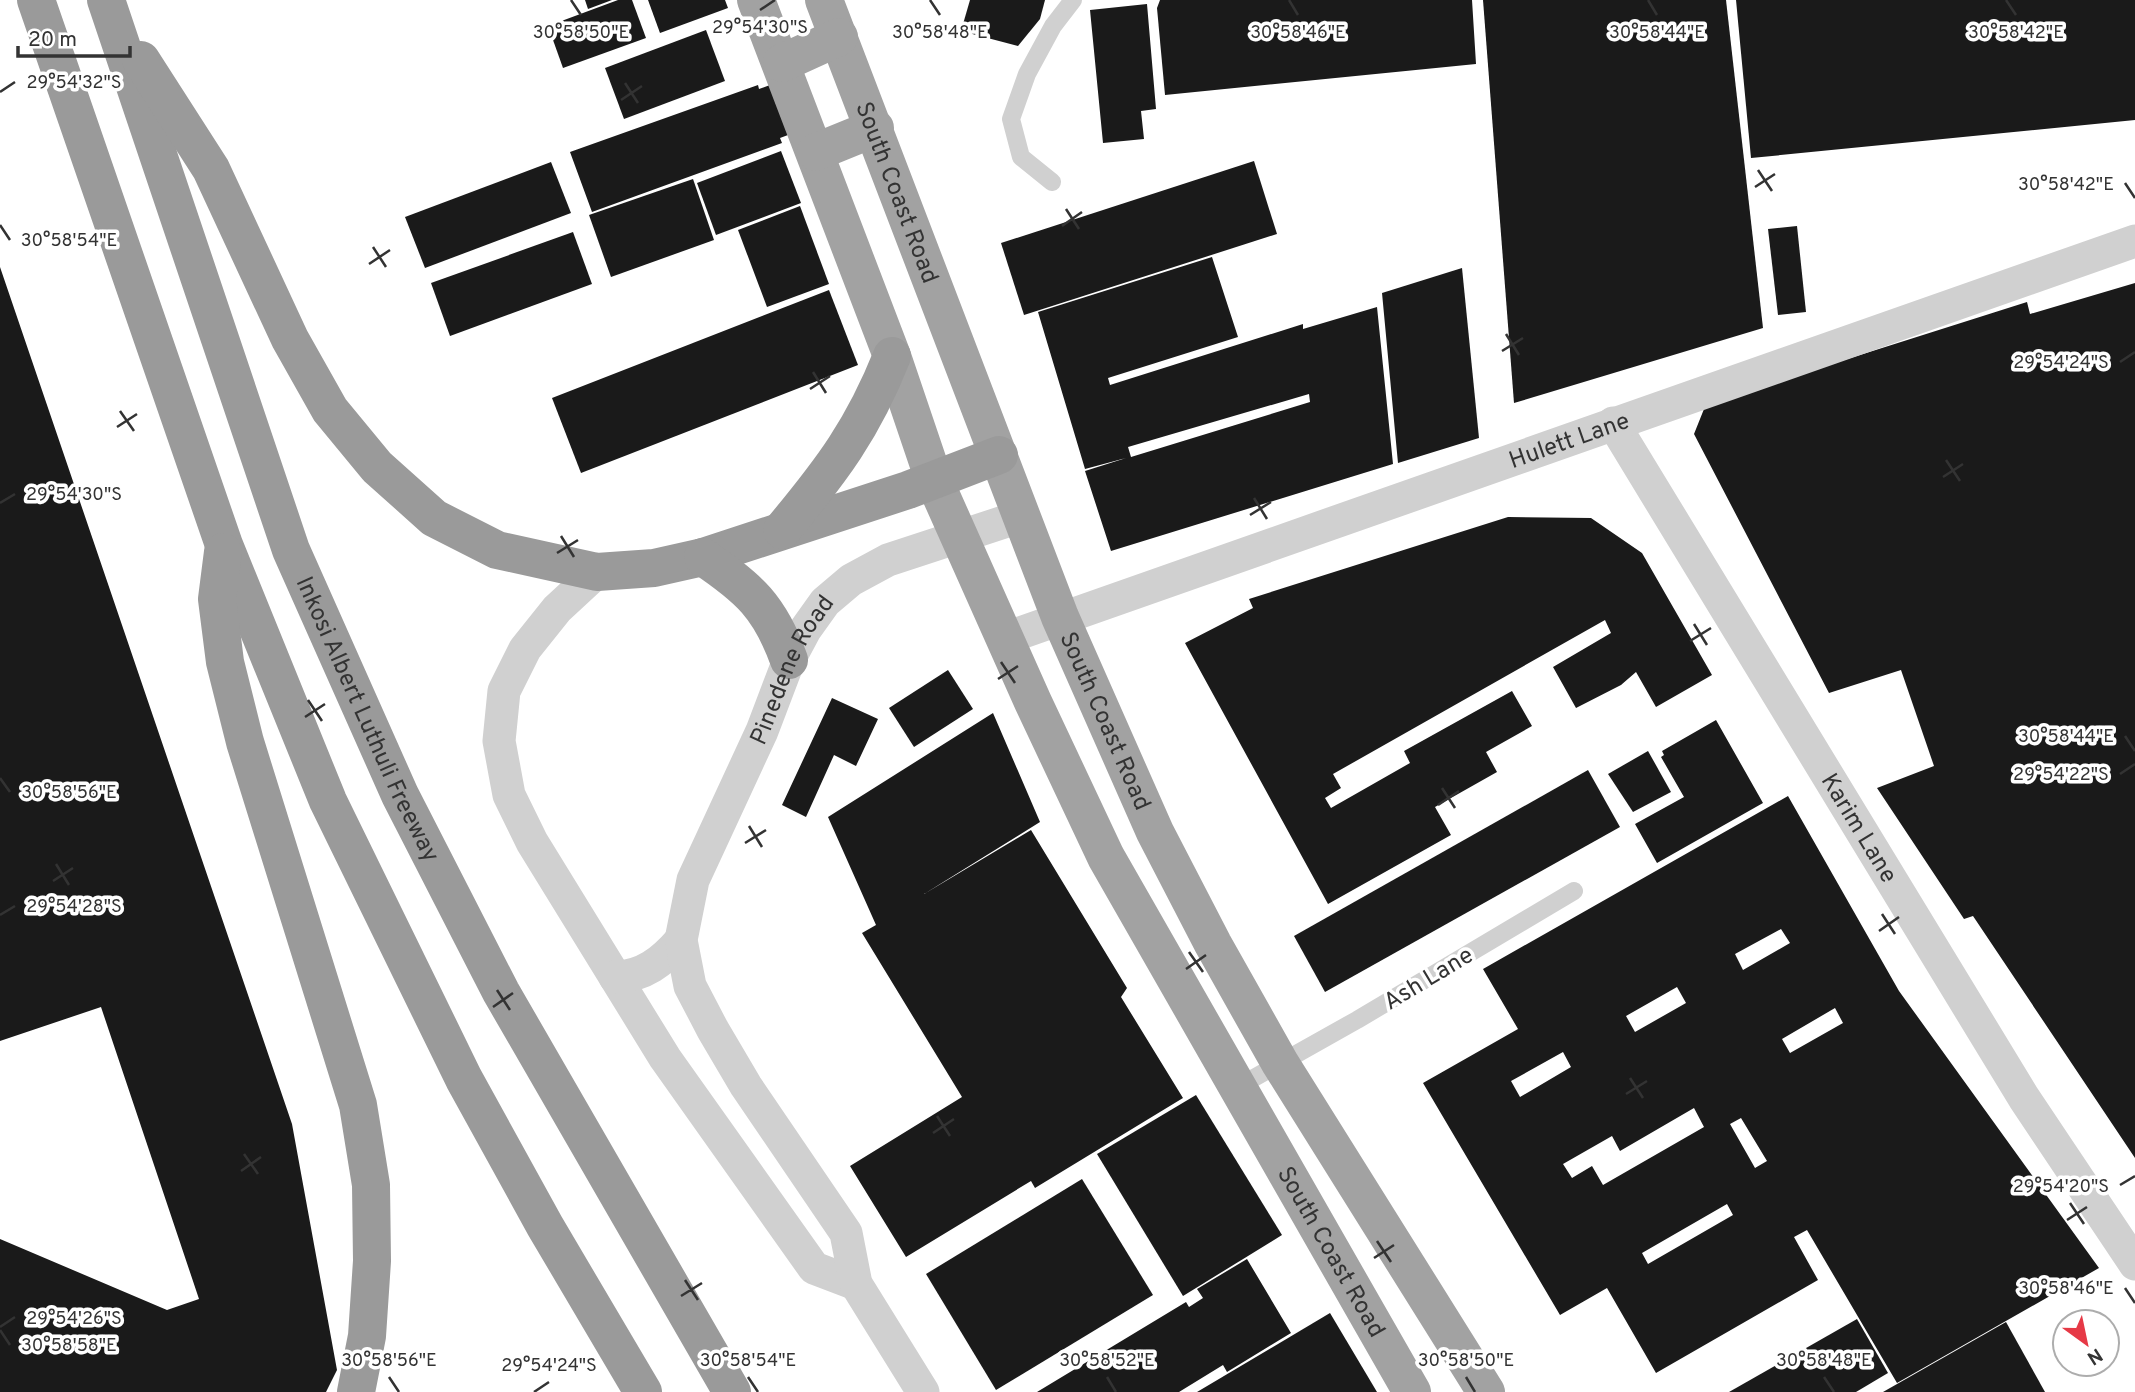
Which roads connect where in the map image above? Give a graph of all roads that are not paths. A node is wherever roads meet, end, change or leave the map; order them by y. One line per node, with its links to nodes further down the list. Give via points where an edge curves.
1 (36, 0): 19 (highway)
2 (756, 0): 7 (highway, South Coast Road)
3 (824, 0): 6 (highway, South Coast Road)
4 (1073, 0): 10 (lane, via 1027,74 1011,119 1021,157)
5 (109, 8): 21 (highway, via 211,169 290,339 330,410 377,467 434,519 497,550); 38 (highway, Inkosi Albert Luthuli Freeway, via 291,550 400,795 500,992)
6 (839, 37): 7 (highway); 8 (highway, South Coast Road)
7 (782, 63): 9 (highway, South Coast Road)
8 (875, 128): 9 (highway); 14 (highway, South Coast Road)
9 (816, 152): 12 (highway, South Coast Road)
10 (1052, 181)
11 (2135, 241): 13 (street, Hulett Lane)
12 (892, 356): 15 (highway, South Coast Road); 17 (highway, via 853,440)
13 (1613, 423): 22 (street, Hulett Lane); 32 (street, Karim Lane, via 2024,1098)
14 (999, 455): 15 (highway); 16 (highway, South Coast Road)
15 (934, 480): 17 (highway); 18 (highway, South Coast Road)
16 (1022, 516): 18 (street, Pinedene Road); 22 (highway, South Coast Road)
17 (782, 530): 20 (highway)
18 (959, 539): 23 (highway, South Coast Road); 24 (street, Pinedene Road, via 888,560 851,580 825,602)
19 (224, 545): 36 (highway, via 217,599 225,662 245,742 358,1105 371,1185 367,1336); 37 (highway, via 328,801 391,933 464,1079)
20 (702, 556): 21 (highway, via 653,568); 24 (highway, via 742,583 762,604 778,627)
21 (597, 572): 29 (street, via 556,609 525,649 504,691 499,741 509,795 532,842)
22 (1060, 617): 23 (street, Hulett Lane); 25 (highway, South Coast Road)
23 (1003, 639): 26 (highway, South Coast Road)
24 (789, 660): 28 (street, Pinedene Road, via 762,731 692,880)
25 (1156, 832): 26 (highway); 30 (highway, South Coast Road)
26 (1106, 857): 31 (highway, South Coast Road)
27 (1574, 891): 30 (lane, Ash Lane)
28 (681, 940): 29 (street, via 644,972); 33 (street, Pinedene Road, via 690,986 713,1030 846,1233)
29 (615, 977): 33 (street, via 665,1058 814,1268)
30 (1280, 1063): 31 (lane, Ash Lane); 34 (highway, South Coast Road)
31 (1236, 1088): 35 (highway, South Coast Road)
32 (2135, 1264)
33 (856, 1284): 39 (street, Pinedene Road)
34 (1432, 1305): 35 (highway); 41 (highway, South Coast Road)
35 (1380, 1336): 40 (highway, South Coast Road)
36 (356, 1392)
37 (643, 1392)
38 (732, 1392)
39 (923, 1392)
40 (1412, 1392)
41 (1486, 1392)

